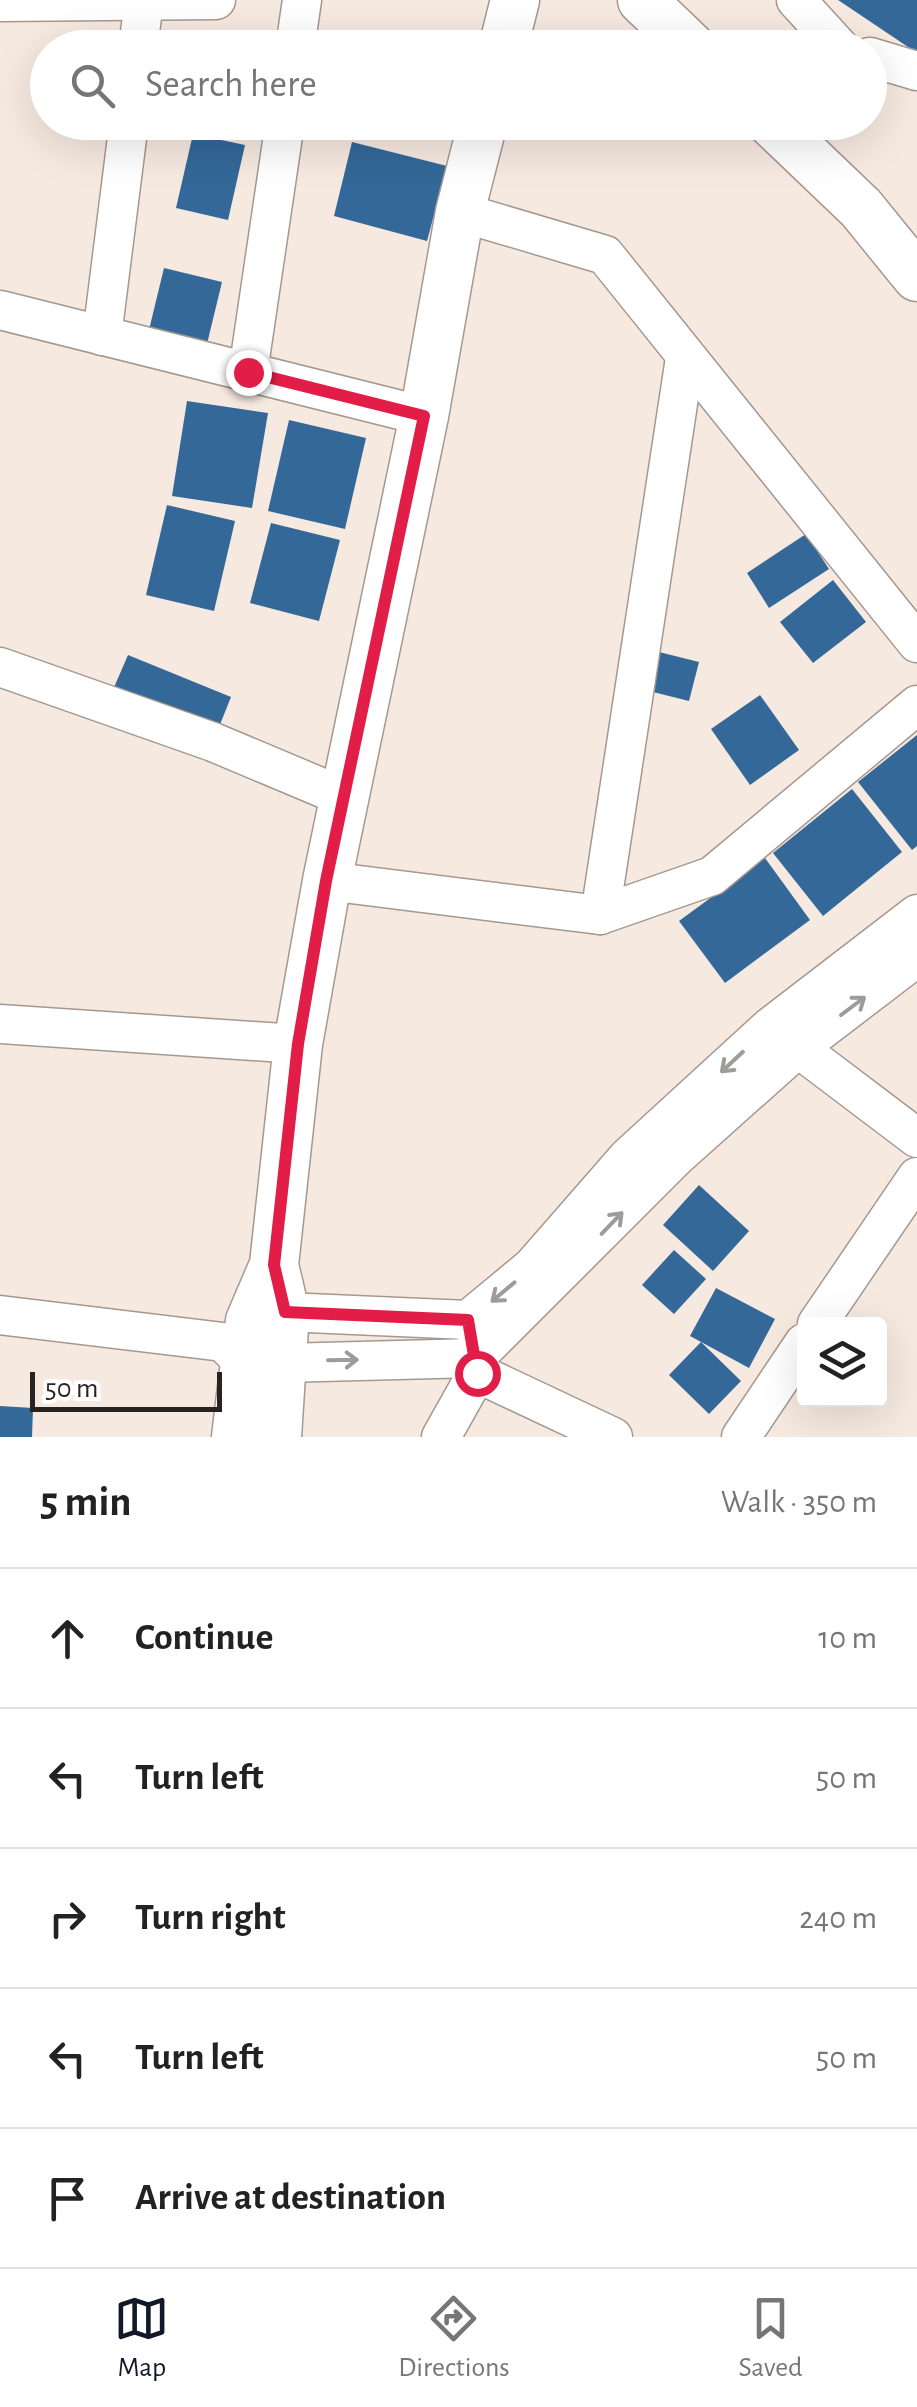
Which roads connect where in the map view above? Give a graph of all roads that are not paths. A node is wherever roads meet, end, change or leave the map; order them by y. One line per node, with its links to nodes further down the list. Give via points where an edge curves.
1 (216, 0): 6 (street)
2 (302, 0): 9 (street)
3 (516, 0): 10 (main road)
4 (642, 0): 11 (main road)
5 (796, 0): 12 (street)
6 (144, 1): 7 (street); 8 (street)
7 (0, 2)
8 (140, 30)
9 (298, 30)
10 (508, 30)
11 (673, 30)
12 (824, 30)
13 (887, 62): 14 (street)
14 (917, 71)
15 (128, 140): 22 (street)
16 (281, 140): 24 (street)
17 (479, 140): 19 (main road)
18 (790, 140): 20 (main road, via 861,208)
19 (460, 212): 23 (street, via 604,255); 25 (main road)
20 (917, 277)
21 (0, 310): 22 (street)
22 (102, 336): 24 (street)
23 (685, 358): 26 (street); 32 (street)
24 (248, 372): 25 (street)
25 (424, 416): 29 (main road)
26 (917, 643)
27 (0, 667): 29 (street)
28 (917, 705): 32 (street, via 712,876)
29 (344, 796): 30 (main road)
30 (326, 881): 32 (street); 35 (main road)
31 (917, 914): 41 (street, one-way to 41, via 770,1027 628,1157 532,1268)
32 (600, 915)
33 (917, 957): 36 (street, one-way to 33)
34 (0, 1024): 35 (street)
35 (298, 1044): 42 (main road, via 274,1265)
36 (798, 1048): 37 (street); 44 (street, one-way to 36, via 676,1157)
37 (917, 1138)
38 (917, 1176): 40 (street)
39 (0, 1316): 42 (street)
40 (822, 1317)
41 (468, 1320): 42 (street); 44 (street)
42 (257, 1340): 44 (street, one-way to 44); 45 (main road); 46 (main road)
43 (797, 1352): 49 (street)
44 (476, 1365): 47 (street); 48 (street)
45 (236, 1437)
46 (276, 1437)
47 (441, 1437)
48 (613, 1437)
49 (740, 1437)

